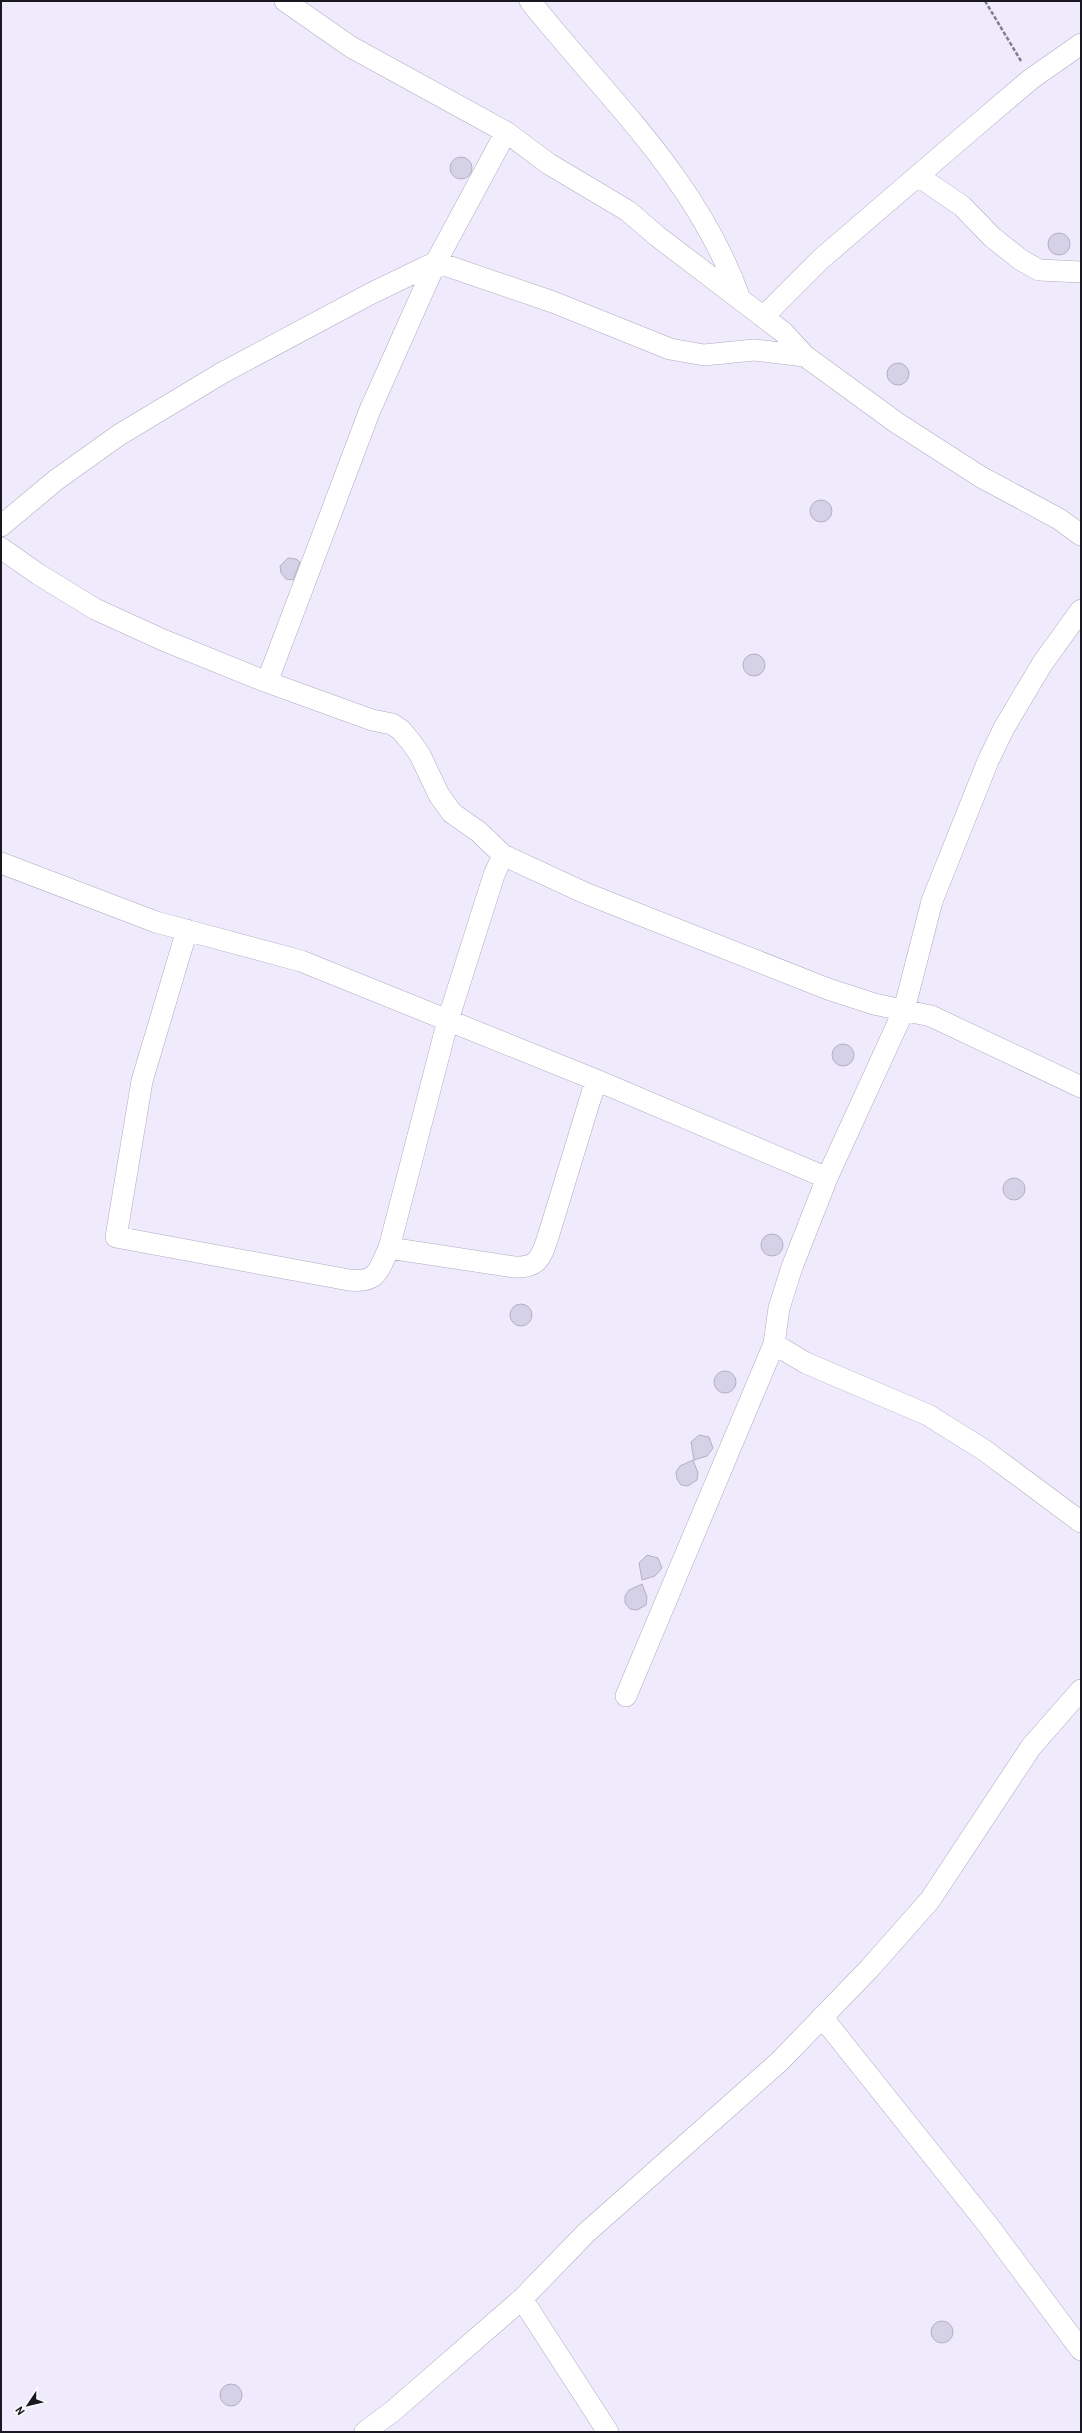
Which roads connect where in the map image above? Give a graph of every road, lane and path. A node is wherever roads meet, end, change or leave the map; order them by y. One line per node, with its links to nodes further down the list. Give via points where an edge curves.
1 (285, 1): 6 (street, via 351,46)
2 (530, 1): 10 (street, via 661,157 718,244)
3 (985, 1): 5 (path)
4 (1081, 44): 5 (street)
5 (1032, 79): 7 (street)
6 (506, 132): 8 (street); 10 (street, via 549,164 628,211)
7 (918, 176): 9 (street, via 962,206 992,237 1033,267 1039,270); 11 (street, via 821,259)
8 (436, 262): 12 (street, via 553,302 670,349 704,355 754,350); 13 (street, via 222,373 119,435 56,480); 17 (street, via 370,410)
9 (1081, 272)
10 (740, 299): 11 (street)
11 (763, 317): 12 (street, via 783,332)
12 (805, 356): 14 (street, via 897,423 981,477 1058,519)
13 (1, 526)
14 (1081, 535)
15 (1, 548): 17 (street, via 95,609)
16 (1081, 610): 21 (street, via 1042,664 1004,728 988,761 932,901)
17 (267, 682): 18 (street, via 372,720 392,724 401,730 420,755 452,813 479,832)
18 (503, 855): 21 (street, via 585,893 828,989 874,1004); 22 (street, via 494,875)
19 (1, 863): 20 (street, via 116,908)
20 (187, 930): 22 (street, via 301,961); 26 (street, via 142,1081 116,1237 363,1282 379,1272)
21 (904, 1010): 24 (street, via 931,1016); 25 (street)
22 (448, 1020): 23 (street); 26 (street)
23 (596, 1080): 25 (street); 26 (street, via 548,1237 538,1261 526,1268 514,1267)
24 (1081, 1087)
25 (827, 1178): 27 (street, via 785,1287)
26 (389, 1248)
27 (774, 1344): 28 (street, via 806,1363 928,1415 984,1450); 30 (street)
28 (1081, 1522)
29 (1081, 1690): 31 (street, via 1031,1747 930,1900)
30 (626, 1696)
31 (822, 2017): 32 (street, via 780,2061 586,2233); 33 (street, via 988,2225)
32 (522, 2299): 34 (street, via 393,2411); 35 (street)
33 (1081, 2350)
34 (365, 2432)
35 (608, 2432)

